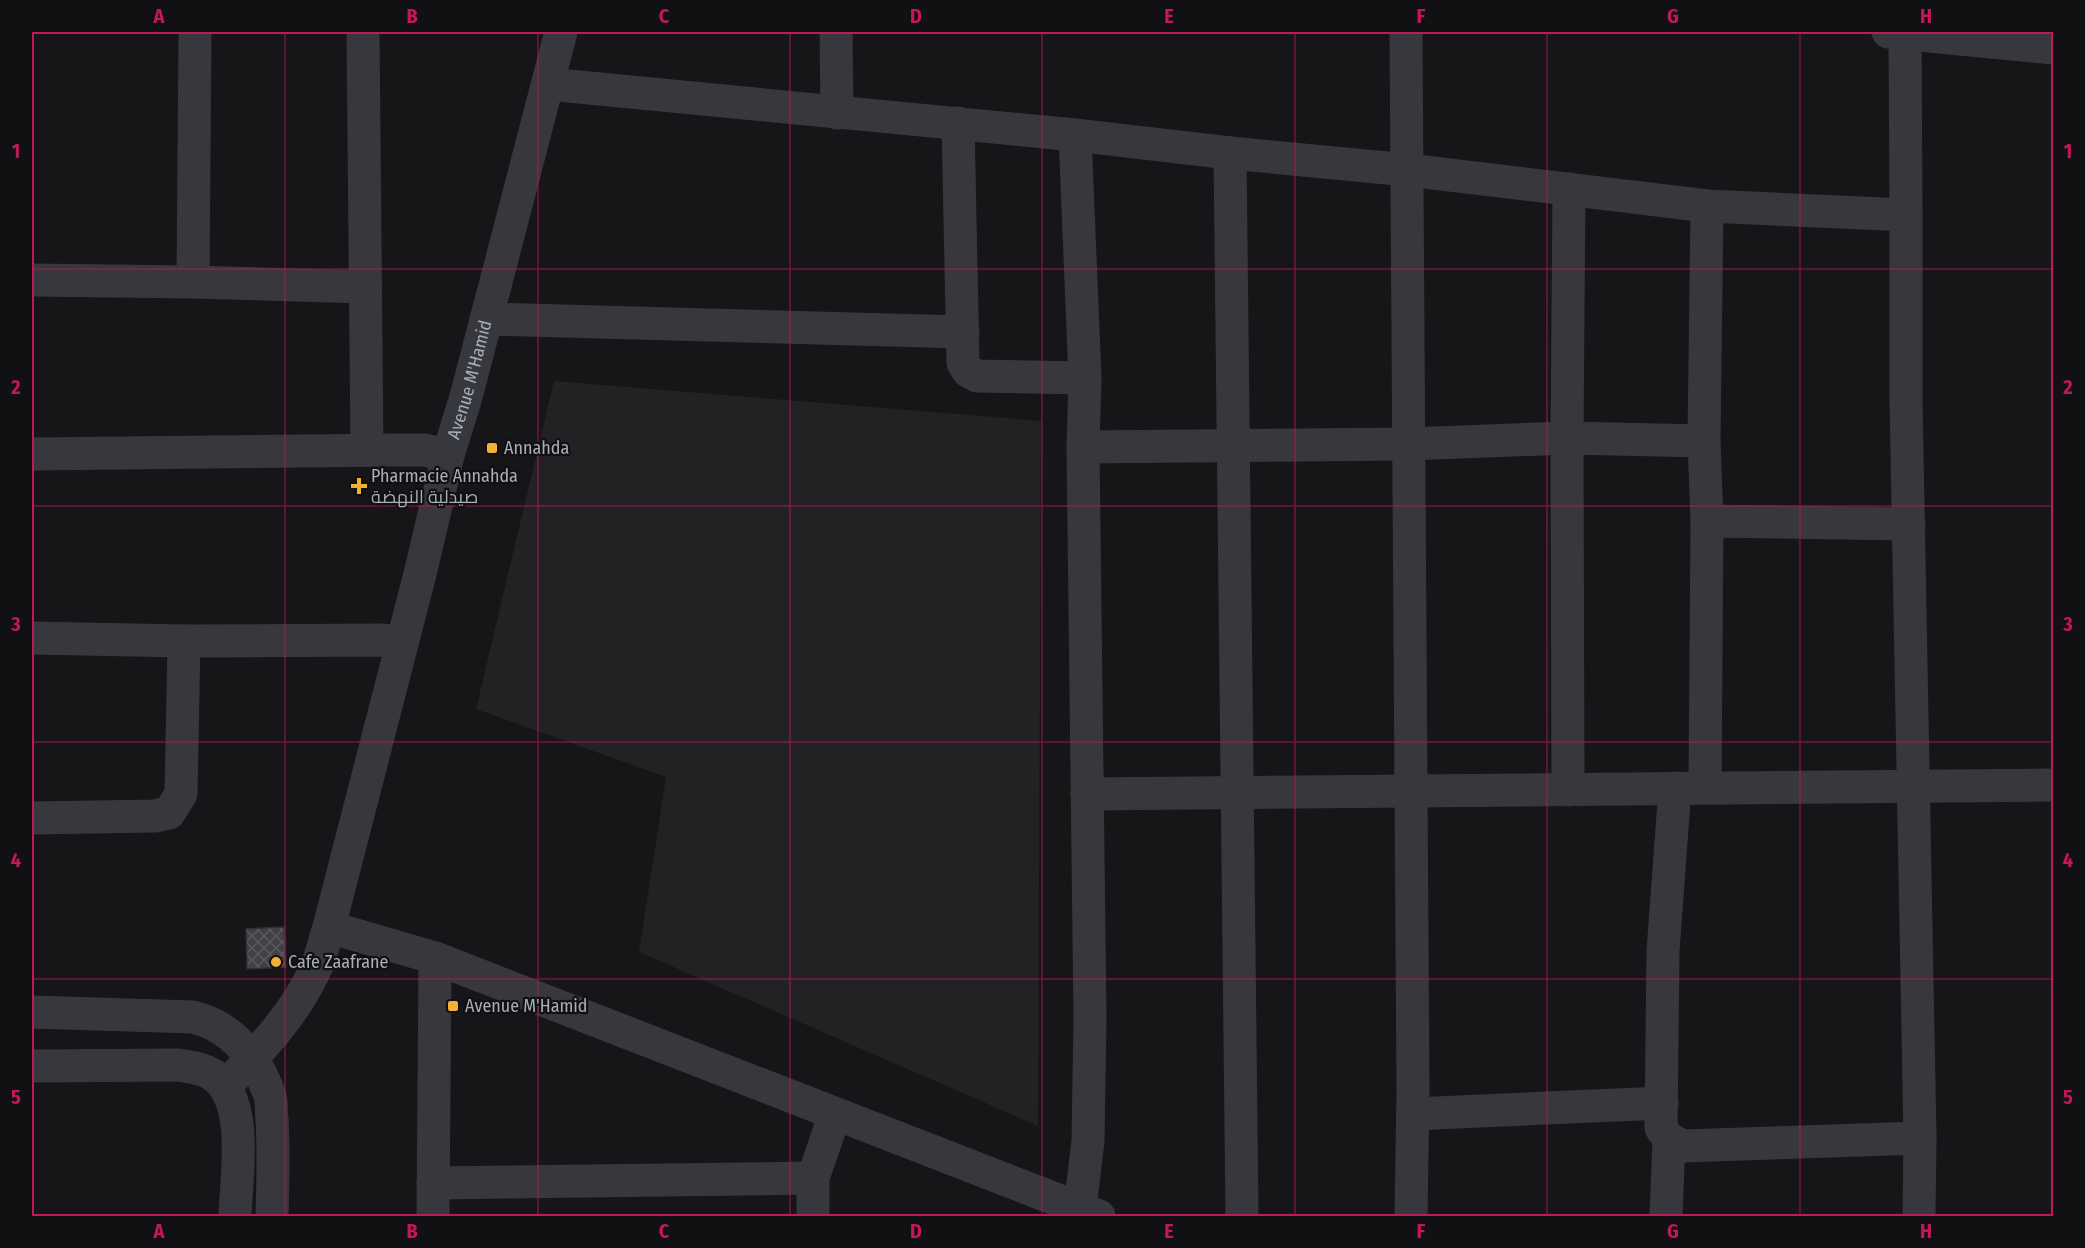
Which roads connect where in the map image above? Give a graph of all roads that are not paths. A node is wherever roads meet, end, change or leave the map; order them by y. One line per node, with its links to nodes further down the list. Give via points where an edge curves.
1 (195, 32): 18 (street)
2 (363, 32): 19 (street)
3 (561, 32): 8 (street, Avenue M'Hamid)
4 (836, 32): 9 (street)
5 (1406, 32): 13 (street)
6 (1899, 32): 7 (street); 16 (street)
7 (2054, 48)
8 (548, 84): 9 (street); 20 (street, Avenue M'Hamid)
9 (837, 113): 10 (street)
10 (958, 123): 11 (street); 21 (street)
11 (1075, 135): 12 (street); 22 (street)
12 (1230, 153): 13 (street); 26 (street)
13 (1408, 170): 14 (street); 25 (street)
14 (1569, 189): 15 (street); 23 (street)
15 (1707, 206): 16 (street); 24 (street)
16 (1906, 215): 32 (street)
17 (32, 280): 18 (street)
18 (193, 282): 19 (street)
19 (365, 287): 28 (street)
20 (486, 318): 21 (street); 30 (street, Avenue M'Hamid)
21 (963, 332): 22 (street, via 963,363 977,376)
22 (1085, 378): 27 (street)
23 (1567, 438): 24 (street); 25 (street); 39 (street)
24 (1704, 441): 31 (street)
25 (1408, 444): 26 (street); 40 (street)
26 (1234, 445): 27 (street); 41 (street)
27 (1083, 447): 42 (street)
28 (367, 450): 29 (street); 30 (street, via 424,450)
29 (32, 454)
30 (448, 455): 35 (street, Avenue M'Hamid)
31 (1707, 521): 32 (street); 38 (street)
32 (1909, 524): 37 (street)
33 (32, 638): 34 (street)
34 (184, 641): 35 (street); 43 (street, via 181,794 169,813)
35 (402, 642): 44 (street, Avenue M'Hamid)
36 (2054, 785): 37 (street)
37 (1912, 786): 38 (street); 53 (street)
38 (1690, 788): 39 (street); 50 (street, via 1663,951)
39 (1568, 790): 40 (street)
40 (1412, 791): 41 (street); 52 (street)
41 (1238, 793): 42 (street); 62 (street)
42 (1087, 794): 57 (street)
43 (32, 818)
44 (329, 927): 45 (street); 47 (street, Avenue M'Hamid, via 305,988 283,1023)
45 (435, 958): 51 (street); 56 (street)
46 (32, 1012): 47 (street, via 193,1017 210,1021 225,1031)
47 (252, 1058): 49 (street, Avenue M'Hamid); 59 (street, via 270,1098)
48 (32, 1066): 49 (street, via 178,1065 213,1075)
49 (225, 1086): 58 (street, via 234,1106 238,1135)
50 (1662, 1103): 52 (street); 54 (street, via 1661,1128)
51 (835, 1114): 55 (street); 57 (street)
52 (1413, 1114): 63 (street)
53 (1920, 1138): 54 (street, via 1683,1146); 65 (street)
54 (1669, 1139): 64 (street)
55 (813, 1178): 56 (street); 61 (street)
56 (433, 1183): 60 (street)
57 (1089, 1212)
58 (235, 1216)
59 (272, 1216)
60 (433, 1216)
61 (813, 1216)
62 (1242, 1216)
63 (1411, 1216)
64 (1666, 1216)
65 (1919, 1216)

